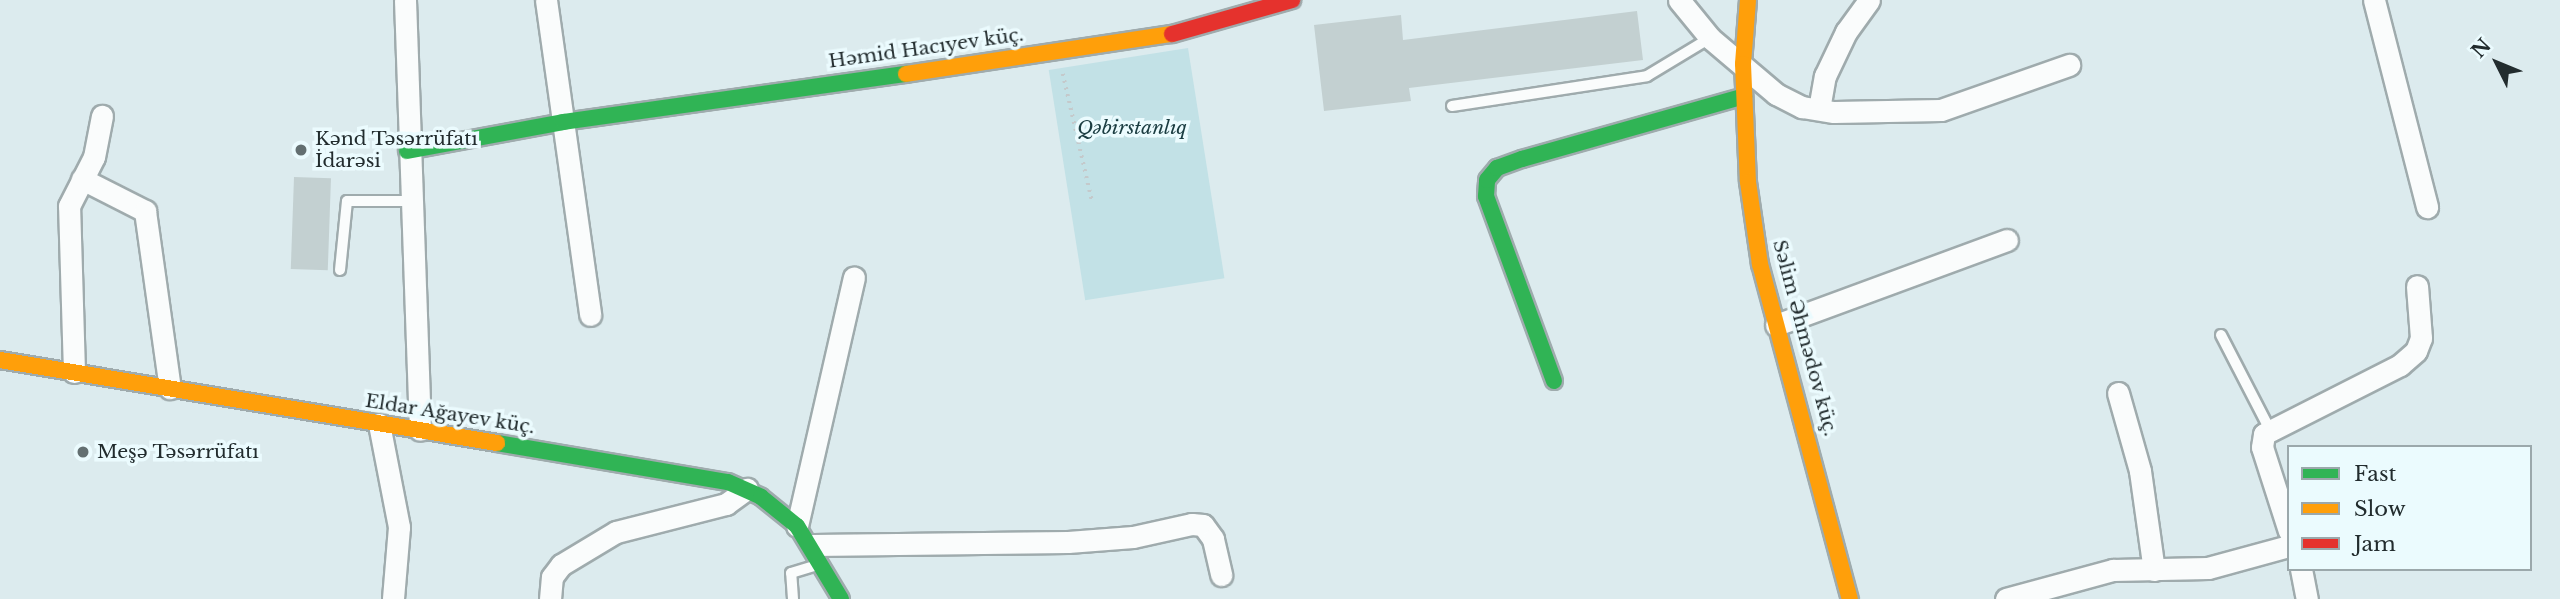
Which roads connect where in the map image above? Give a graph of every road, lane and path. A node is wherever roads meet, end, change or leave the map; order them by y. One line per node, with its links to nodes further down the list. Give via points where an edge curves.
1 (405, 0): 17 (street)
2 (546, 0): 16 (street)
3 (1292, 0): 9 (street, Həmid Hacıyev küç., via 1157,39)
4 (1679, 0): 8 (street)
5 (1748, 0): 10 (street, Səlim Əhmədov küç.)
6 (1869, 0): 14 (street, via 1846,32 1825,76)
7 (2374, 0): 21 (street)
8 (1710, 38): 10 (street); 13 (lane, via 1647,76)
9 (1058, 52): 16 (street, Həmid Hacıyev küç.); 20 (path)
10 (1742, 64): 12 (street, Səlim Əhmədov küç.); 14 (street, via 1776,94)
11 (2069, 65): 14 (street, via 1941,110)
12 (1744, 96): 27 (street, Səlim Əhmədov küç., via 1753,218); 31 (street, via 1522,159 1497,168 1487,180 1486,196)
13 (1452, 106)
14 (1819, 109)
15 (102, 116): 18 (street, via 99,142)
16 (563, 122): 17 (street, Həmid Hacıyev küç.); 26 (street)
17 (407, 151): 19 (street)
18 (82, 179): 30 (street, via 69,206); 32 (street, via 145,211)
19 (409, 201): 23 (lane, via 347,201); 36 (street)
20 (1092, 201)
21 (2427, 207)
22 (2007, 240): 27 (street)
23 (340, 270)
24 (854, 277): 39 (street)
25 (2417, 286): 35 (street, via 2421,338 2416,351 2400,365)
26 (590, 315)
27 (1776, 325): 49 (street, Səlim Əhmədov küç., via 1838,539)
28 (2221, 335): 35 (lane)
29 (0, 360): 30 (street, Eldar Ağayev küç.)
30 (74, 372): 32 (street, Eldar Ağayev küç.)
31 (1554, 381)
32 (170, 388): 34 (street, Eldar Ağayev küç.)
33 (2118, 393): 42 (street, via 2140,471)
34 (379, 424): 36 (street, Eldar Ağayev küç.); 45 (street, via 399,527)
35 (2269, 428): 38 (street, via 2262,447)
36 (419, 430): 37 (street, Eldar Ağayev küç., via 704,476)
37 (747, 489): 39 (street, Eldar Ağayev küç.); 46 (street, via 726,504 616,532 561,565 552,577)
38 (2287, 525)
39 (797, 526): 41 (street, Eldar Ağayev küç.)
40 (2287, 547): 42 (street, via 2208,569)
41 (819, 554): 44 (street, via 1133,537 1192,524 1203,525 1213,539); 47 (lane, via 791,573); 48 (street, Eldar Ağayev küç.)
42 (2154, 570): 50 (street, via 2113,570)
43 (2301, 571): 51 (street)
44 (1221, 575)
45 (393, 599)
46 (550, 599)
47 (793, 599)
48 (841, 599)
49 (1850, 599)
50 (2006, 599)
51 (2308, 599)

